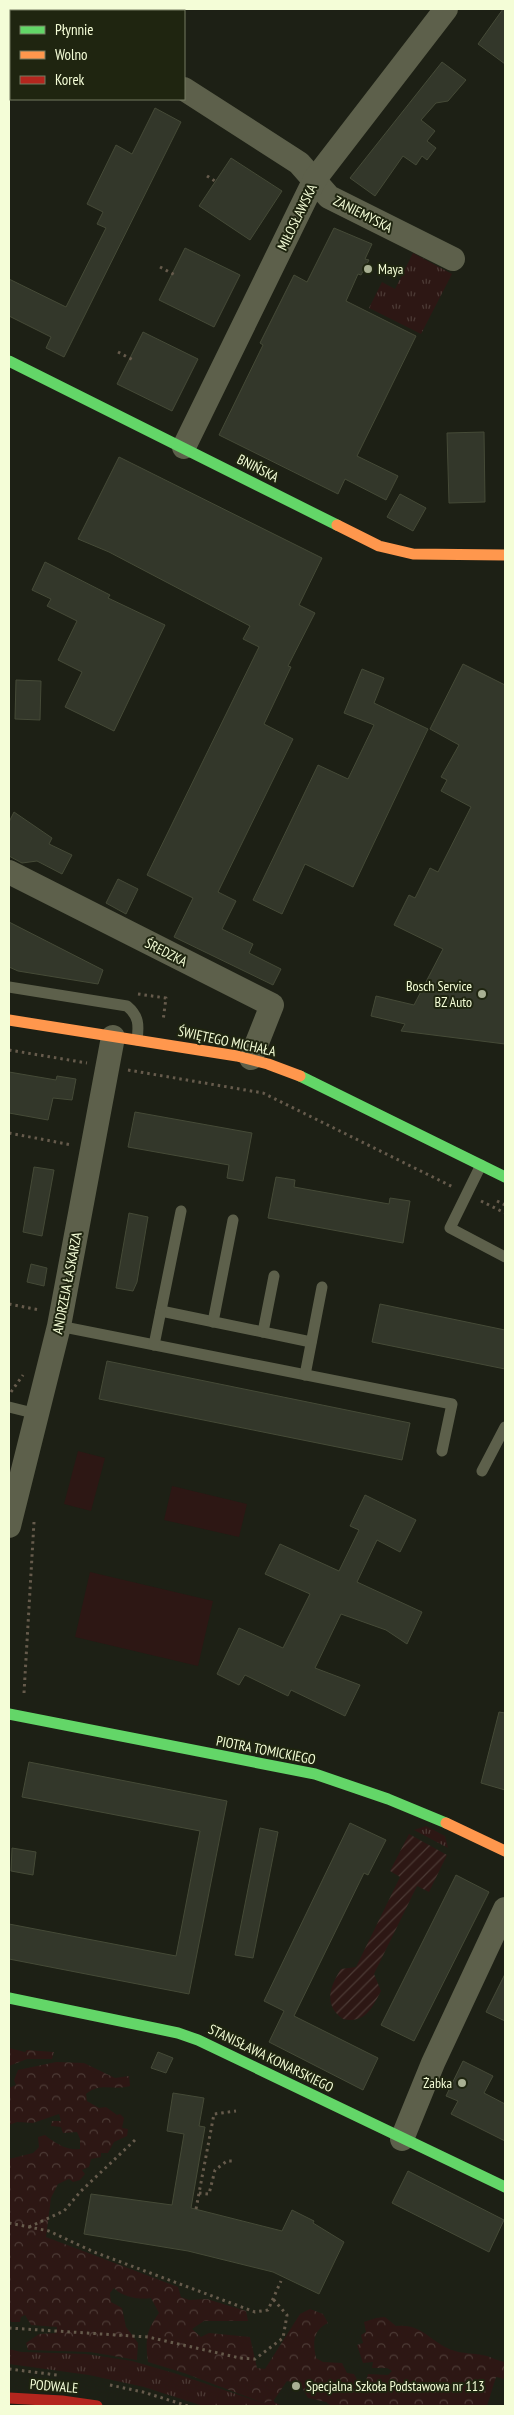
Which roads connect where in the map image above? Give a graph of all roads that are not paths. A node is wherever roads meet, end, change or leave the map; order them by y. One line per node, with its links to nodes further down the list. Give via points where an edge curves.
1 (446, 9): 3 (street, MIŁOSŁAWSKA)
2 (185, 91): 3 (street, ZANIEMYSKA, via 299,164)
3 (315, 179): 4 (street, ZANIEMYSKA, via 329,197); 6 (street, MIŁOSŁAWSKA)
4 (453, 259)
5 (9, 361): 6 (street, BNIŃSKA)
6 (184, 447): 7 (street, BNIŃSKA, via 379,546 413,554)
7 (505, 555)
8 (9, 872): 13 (street, ŚREDZKA, via 272,1005)
9 (9, 987): 12 (lane, via 127,1006 138,1018)
10 (9, 1020): 11 (street, ŚWIĘTEGO MICHAŁA)
11 (113, 1036): 12 (street, ŚWIĘTEGO MICHAŁA); 22 (street, ANDRZEJA ŁASKARZA, via 117,1072 92,1149)
12 (137, 1040): 13 (street, ŚWIĘTEGO MICHAŁA)
13 (251, 1058): 14 (street, ŚWIĘTEGO MICHAŁA, via 291,1071)
14 (481, 1165): 15 (street, ŚWIĘTEGO MICHAŁA); 18 (lane, via 450,1228)
15 (505, 1177)
16 (181, 1212): 21 (lane)
17 (233, 1220): 23 (lane)
18 (505, 1257)
19 (274, 1276): 24 (lane)
20 (322, 1287): 25 (lane)
21 (161, 1311): 23 (lane); 26 (lane)
22 (61, 1320): 26 (lane); 29 (street, ANDRZEJA ŁASKARZA)
23 (213, 1322): 24 (lane)
24 (263, 1332): 25 (lane)
25 (311, 1342): 27 (lane)
26 (154, 1345): 27 (lane)
27 (305, 1375): 31 (lane, via 452,1404)
28 (9, 1408): 29 (lane)
29 (37, 1414): 33 (street, ANDRZEJA ŁASKARZA)
30 (505, 1428): 32 (lane)
31 (442, 1451)
32 (482, 1471)
33 (9, 1526)
34 (9, 1714): 35 (street, PIOTRA TOMICKIEGO, via 315,1774 413,1807)
35 (505, 1851)
36 (505, 1909): 38 (street, via 433,2063)
37 (9, 1998): 38 (street, STANISŁAWA KONARSKIEGO, via 198,2040)
38 (402, 2139): 39 (street, STANISŁAWA KONARSKIEGO)
39 (505, 2188)
40 (9, 2398): 41 (street, PODWALE)
41 (97, 2406)

